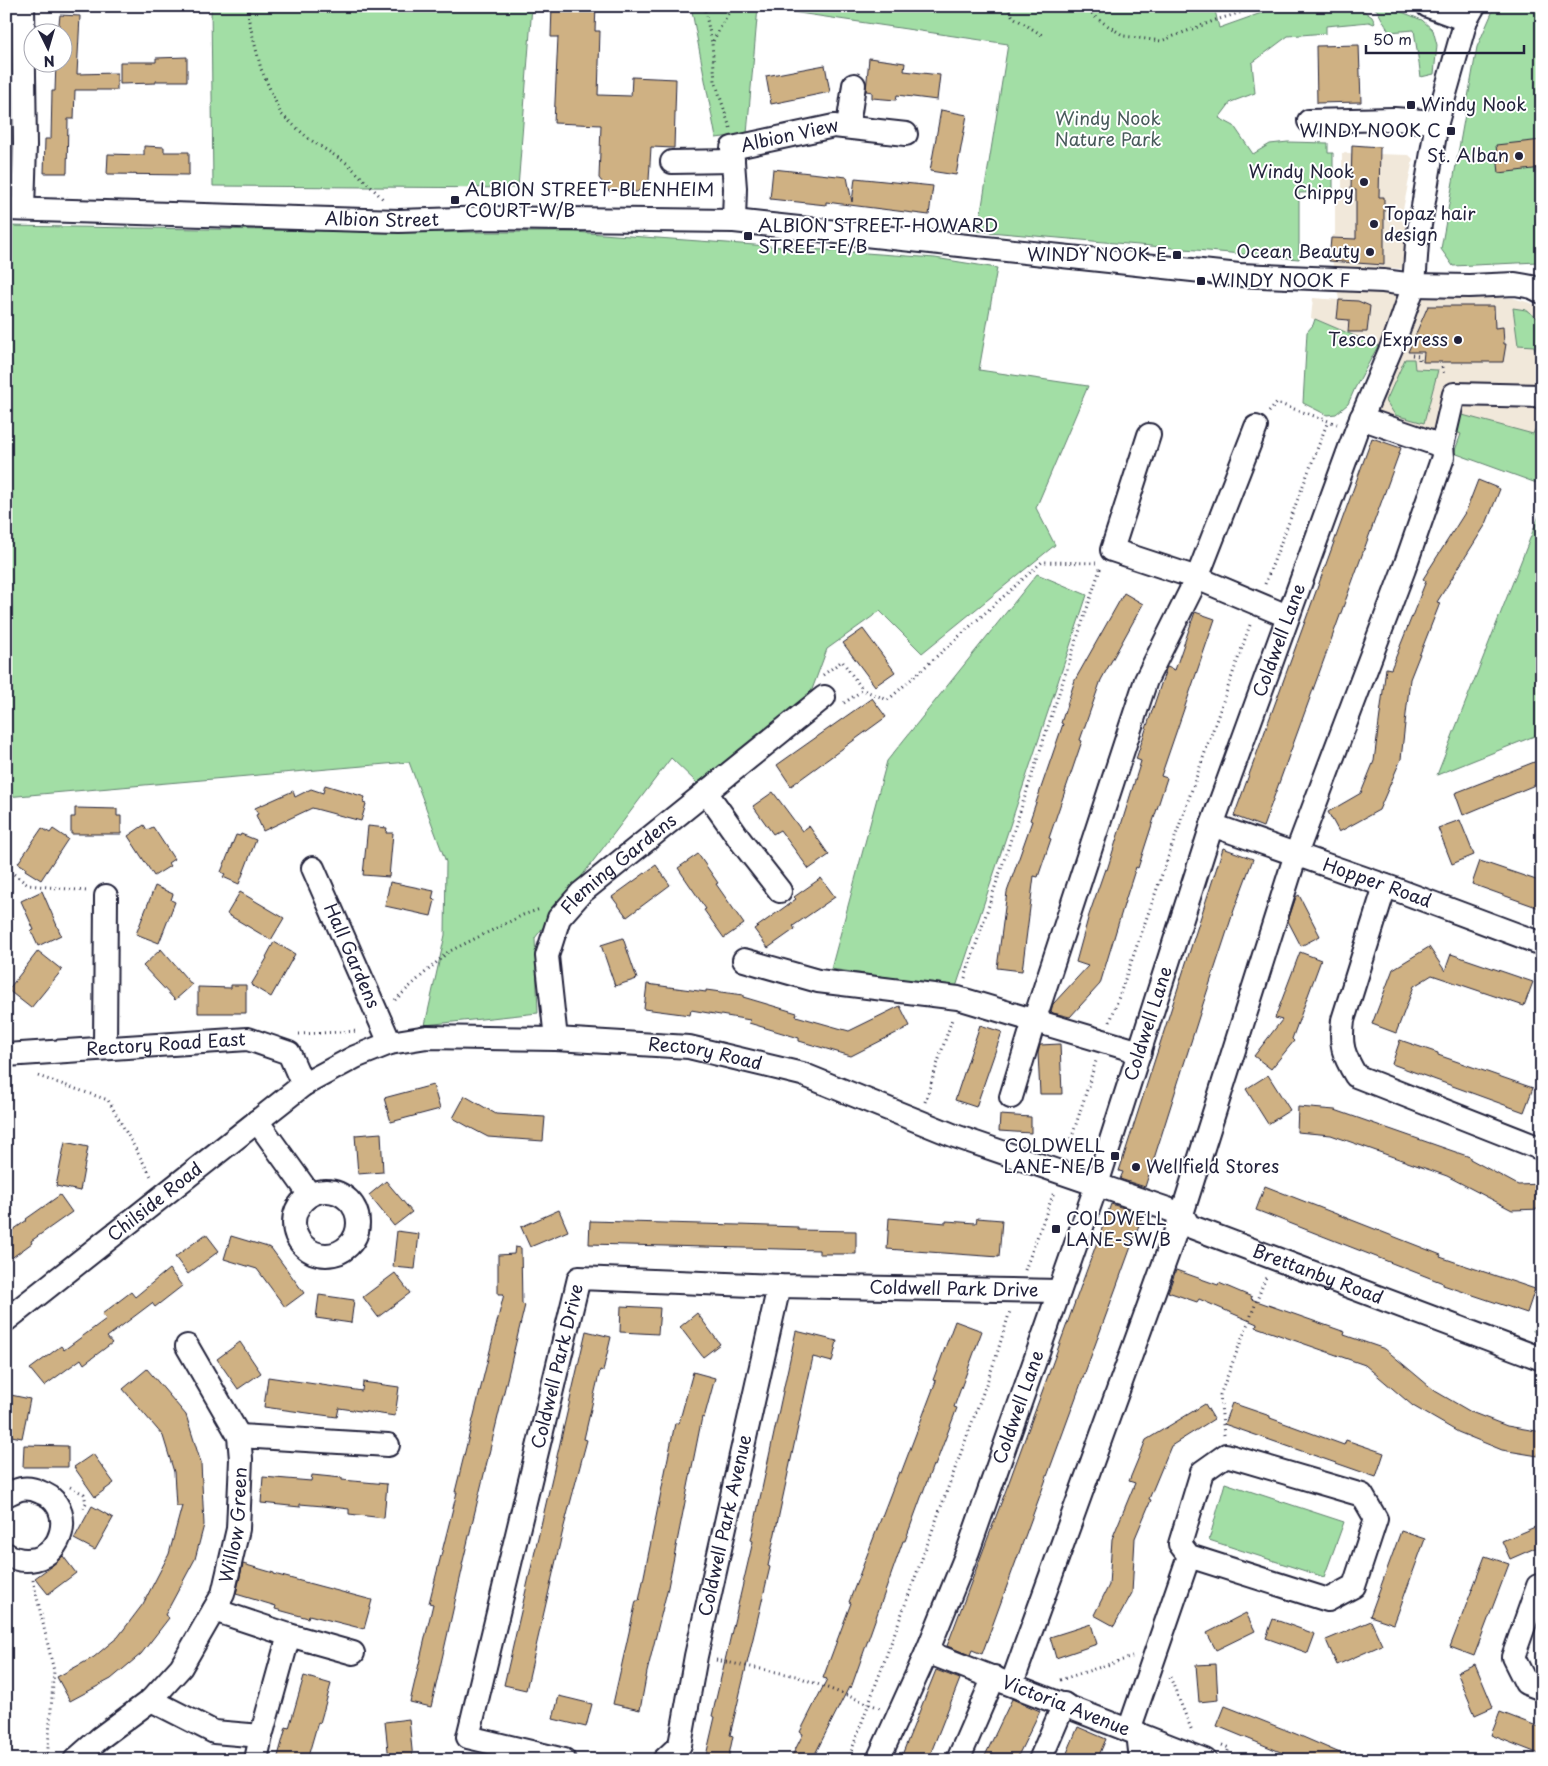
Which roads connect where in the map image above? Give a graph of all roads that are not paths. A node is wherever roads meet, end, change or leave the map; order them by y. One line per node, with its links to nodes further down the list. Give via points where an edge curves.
1 (23, 6): 4 (street)
2 (1428, 6): 3 (street)
3 (1470, 13): 7 (street, Coldwell Lane)
4 (15, 33): 12 (street, via 26,145)
5 (854, 85): 8 (street, Albion View)
6 (1309, 121): 7 (street, via 1394,119)
7 (1437, 122): 14 (street, Coldwell Lane, via 1417,243)
8 (848, 126): 9 (street, Albion View); 10 (street, Albion View, via 834,126)
9 (906, 134)
10 (732, 155): 11 (street, Albion View); 13 (street)
11 (672, 162)
12 (15, 209): 13 (street, Albion Street, via 399,221 490,218)
13 (734, 221): 14 (street, Albion Street, via 1239,275)
14 (1414, 285): 15 (street, Albion Street, via 1515,284 1532,286); 17 (street, Coldwell Lane, via 1396,339)
15 (1542, 292)
16 (1542, 396): 20 (street, via 1454,394)
17 (1359, 425): 20 (street); 22 (street, Coldwell Lane)
18 (1256, 427): 21 (street)
19 (1149, 436): 21 (street, via 1112,550)
20 (1442, 446): 26 (street, via 1443,457 1407,560)
21 (1197, 578): 22 (street); 33 (street, via 1146,680)
22 (1287, 616): 25 (street, Coldwell Lane)
23 (824, 696): 24 (street, Fleming Gardens)
24 (706, 792): 29 (street); 34 (street, Fleming Gardens, via 581,894 559,918 547,956)
25 (1212, 825): 26 (street, Hopper Road); 37 (street, Coldwell Lane)
26 (1296, 854): 28 (street, Hopper Road); 45 (street)
27 (313, 868): 35 (street, Hall Gardens)
28 (1385, 886): 31 (street, Hopper Road); 42 (street, via 1343,1020 1341,1040 1345,1058 1356,1076)
29 (780, 891)
30 (106, 896): 36 (street)
31 (1542, 944)
32 (744, 960): 33 (street, via 818,982 958,998)
33 (1034, 1021): 37 (street); 40 (street)
34 (556, 1039): 35 (street, Rectory Road, via 427,1037); 43 (street, Rectory Road, via 689,1047 802,1074 956,1136)
35 (390, 1043): 39 (street, Rectory Road, via 355,1057)
36 (105, 1048): 38 (street, Rectory Road East); 39 (street, Rectory Road East, via 248,1039 289,1053)
37 (1140, 1052): 43 (street, Coldwell Lane)
38 (6, 1055)
39 (303, 1085): 41 (street, Chilside Road)
40 (1011, 1097)
41 (257, 1121): 44 (street); 48 (street, Chilside Road)
42 (1542, 1149)
43 (1097, 1184): 45 (street, Brettanby Road); 47 (street, Coldwell Lane)
44 (310, 1195)
45 (1182, 1214): 50 (street, Brettanby Road, via 1190,1226); 61 (street)
46 (779, 1286): 47 (street, Coldwell Park Drive); 69 (street, Coldwell Park Drive, via 579,1278 468,1738); 70 (street, Coldwell Park Avenue, via 696,1656 680,1745)
47 (1059, 1290): 59 (street, Coldwell Lane, via 968,1551)
48 (6, 1320)
49 (187, 1346): 51 (street, Willow Green)
50 (1542, 1359)
51 (239, 1436): 52 (street); 57 (street, Willow Green, via 238,1529 223,1594)
52 (388, 1445)
53 (6, 1495): 54 (street, via 20,1489 33,1489 50,1496 58,1506 63,1526 52,1550 41,1557 21,1560)
54 (6, 1554)
55 (1189, 1556): 55 (street, via 1328,1600 1354,1586 1376,1519 1362,1495 1226,1455 1202,1472 1180,1544); 65 (street)
56 (1542, 1585): 62 (street, via 1538,1586 1513,1657 1526,1683)
57 (214, 1610): 58 (street); 63 (street, Willow Green, via 181,1667)
58 (289, 1635): 60 (street); 66 (street)
59 (927, 1652): 61 (street, Victoria Avenue); 71 (street, Coldwell Lane)
60 (353, 1653)
61 (1003, 1680): 64 (street, Victoria Avenue); 72 (street)
62 (1542, 1689)
63 (151, 1700): 66 (street, via 214,1732); 67 (street, Willow Green)
64 (1064, 1704): 65 (street, Victoria Avenue); 73 (street)
65 (1133, 1731): 74 (street); 75 (street, Victoria Avenue)
66 (261, 1736): 68 (street)
67 (74, 1760)
68 (256, 1760)
69 (564, 1760)
70 (664, 1760)
71 (878, 1760)
72 (958, 1760)
73 (1040, 1760)
74 (1141, 1760)
75 (1205, 1760)

